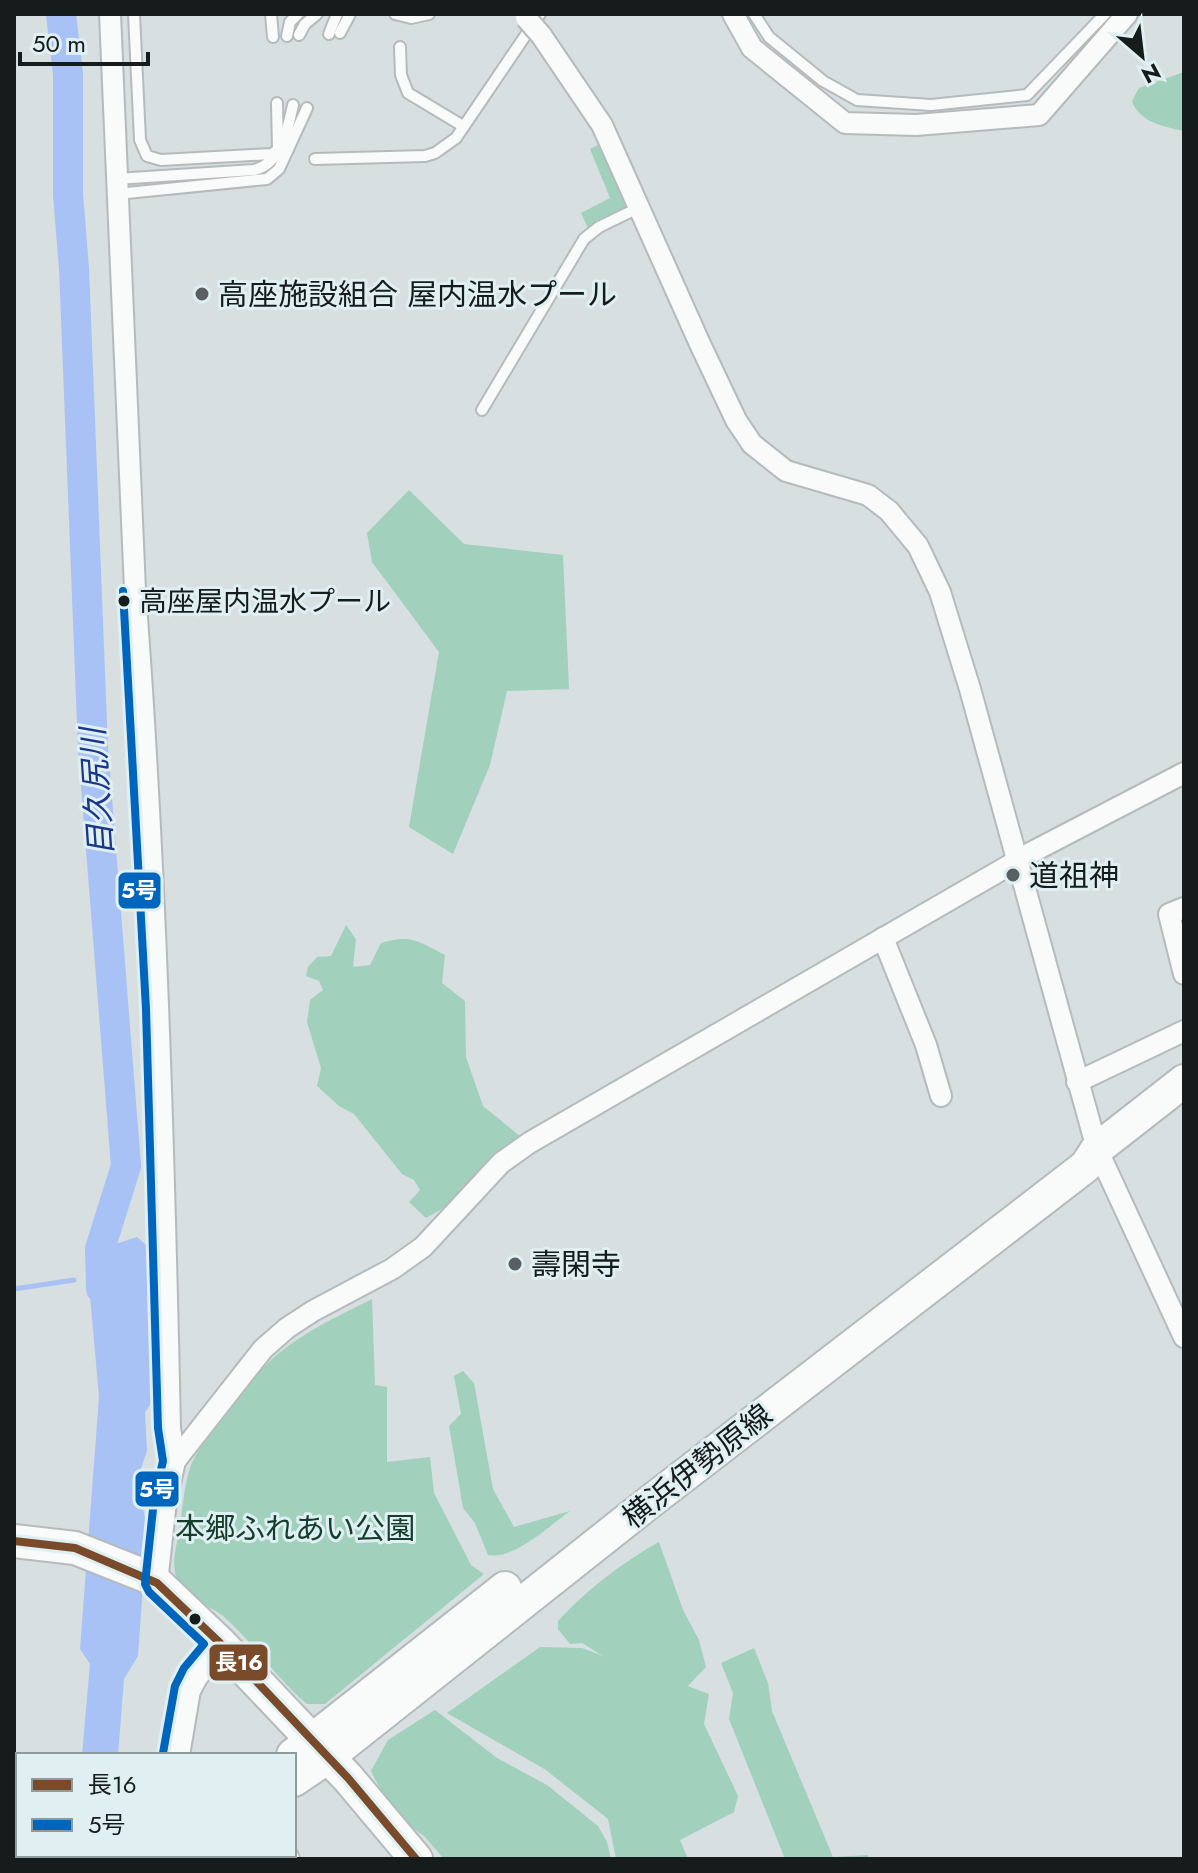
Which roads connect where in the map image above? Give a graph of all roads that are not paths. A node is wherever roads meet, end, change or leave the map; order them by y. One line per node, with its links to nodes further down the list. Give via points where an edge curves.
1 (110, 14): 23 (street)
2 (134, 14): 21 (lane, via 140,140 147,156 265,156)
3 (271, 14): 17 (lane)
4 (284, 14): 16 (lane)
5 (298, 14): 16 (lane)
6 (317, 14): 16 (lane)
7 (337, 14): 8 (lane, via 334,34)
8 (350, 14)
9 (395, 14): 14 (lane)
10 (733, 14): 13 (street, via 752,48 845,123 916,125 1039,115)
11 (754, 14): 12 (lane, via 769,37 823,81 857,100 931,105 1027,95)
12 (1105, 14)
13 (1127, 14)
14 (420, 15)
15 (530, 15): 20 (lane); 24 (street, bridge, via 602,125)
16 (291, 33)
17 (273, 37)
18 (400, 47): 20 (lane, via 408,93)
19 (293, 105): 21 (lane); 21 (lane); 23 (lane, via 298,128 279,169 267,179)
20 (463, 126): 22 (lane, via 456,138 425,156)
21 (278, 150): 23 (lane, via 266,166 254,170)
22 (315, 159)
23 (116, 186): 37 (street)
24 (640, 207): 25 (lane, via 584,239); 27 (street, via 700,344 752,444 786,471 868,495 918,546 940,592)
25 (482, 410)
26 (1184, 773): 27 (street)
27 (1019, 860): 29 (street); 33 (street)
28 (1184, 908): 30 (street, via 1169,914)
29 (883, 938): 34 (street); 37 (street, via 501,1163 423,1247 313,1311 263,1349)
30 (1184, 974)
31 (1184, 1031): 33 (street)
32 (1184, 1081): 35 (main road, 横浜伊勢原線)
33 (1077, 1082): 35 (street)
34 (941, 1096)
35 (1097, 1149): 36 (street); 41 (main road, 横浜伊勢原線, via 1086,1166 663,1492)
36 (1184, 1337)
37 (175, 1461): 39 (street)
38 (14, 1541): 39 (main road, via 80,1549)
39 (155, 1582): 40 (main road)
40 (220, 1643): 41 (main road); 42 (street, via 186,1690)
41 (310, 1750): 43 (main road, 横浜伊勢原線); 44 (main road)
42 (175, 1753)
43 (296, 1776)
44 (416, 1859)

